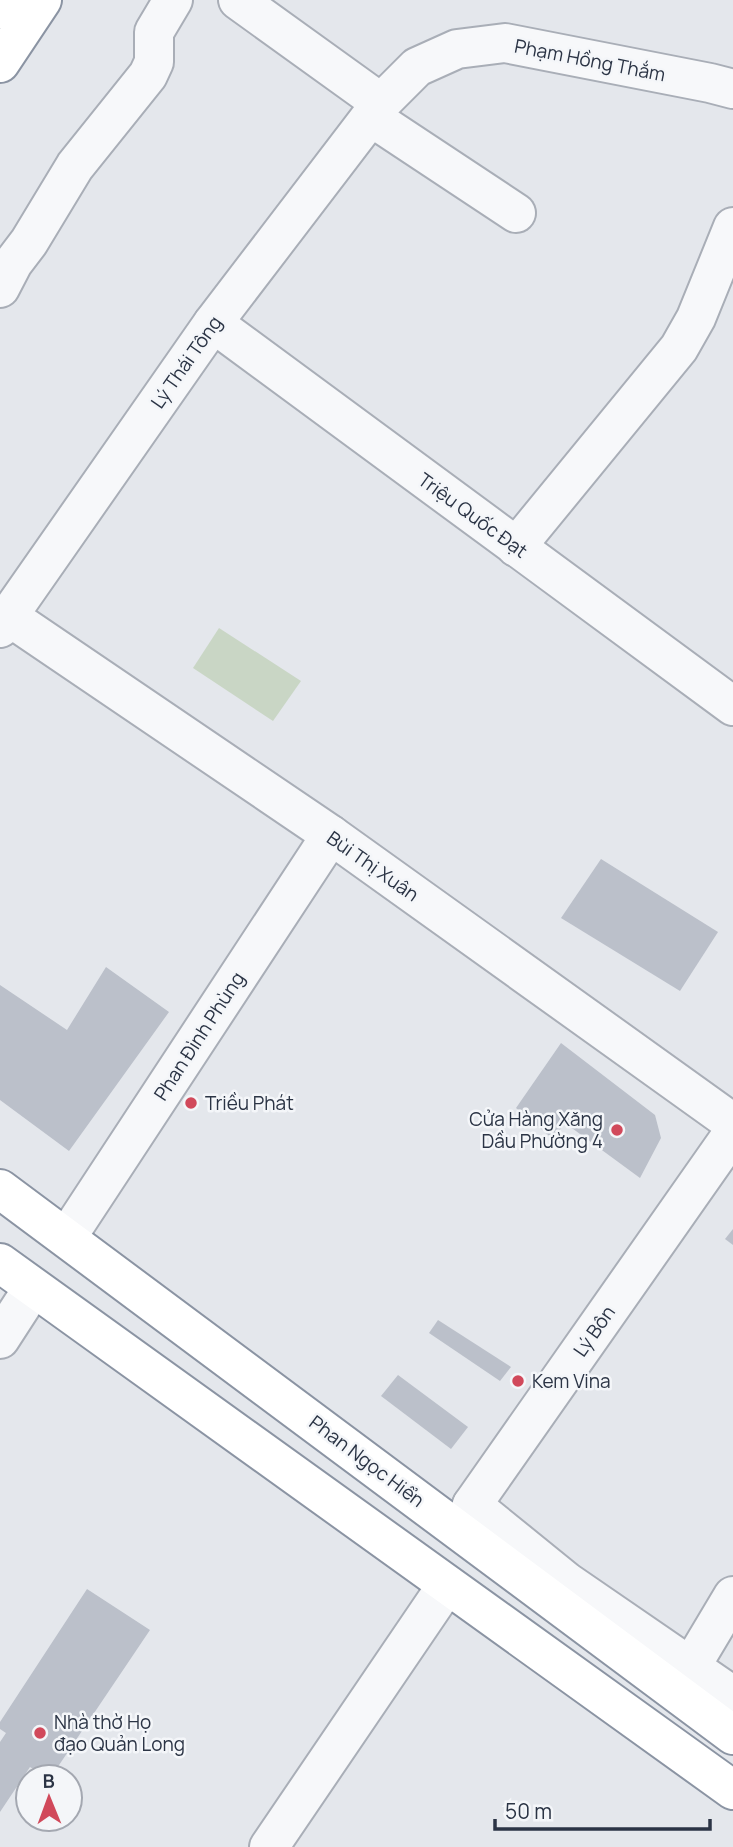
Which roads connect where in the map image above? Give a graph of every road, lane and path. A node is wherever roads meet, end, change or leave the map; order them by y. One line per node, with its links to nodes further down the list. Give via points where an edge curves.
1 (6, 0): 5 (highway)
2 (42, 0): 6 (highway)
3 (173, 0): 11 (street, via 154,32 154,62 148,75 75,166)
4 (238, 0): 8 (street)
5 (0, 9)
6 (0, 63)
7 (733, 89): 8 (street, Phạm Hồng Thắm, via 505,43 457,49 417,67)
8 (376, 110): 9 (street); 12 (street, Lý Thái Tông)
9 (516, 213)
10 (733, 227): 13 (street, via 679,348)
11 (0, 288)
12 (213, 323): 13 (street, Triệu Quốc Đạt); 14 (street, Lý Thái Tông)
13 (516, 547): 15 (street, Triệu Quốc Đạt)
14 (4, 622): 16 (street, Bùi Thị Xuân)
15 (733, 706)
16 (331, 835): 17 (street, Bùi Thị Xuân); 20 (street, Phan Đình Phùng)
17 (733, 1123)
18 (733, 1133): 24 (street, Lý Bôn)
19 (0, 1188): 20 (highway, Phan Ngọc Hiển)
20 (67, 1237): 22 (highway); 24 (highway, Phan Ngọc Hiển)
21 (0, 1263): 22 (highway)
22 (33, 1287): 23 (street); 25 (highway)
23 (0, 1339)
24 (467, 1518): 27 (street); 29 (highway, Phan Ngọc Hiển)
25 (447, 1585): 30 (highway); 31 (street)
26 (733, 1597): 27 (street)
27 (690, 1668): 28 (street)
28 (733, 1696)
29 (733, 1735)
30 (733, 1790)
31 (269, 1847)

